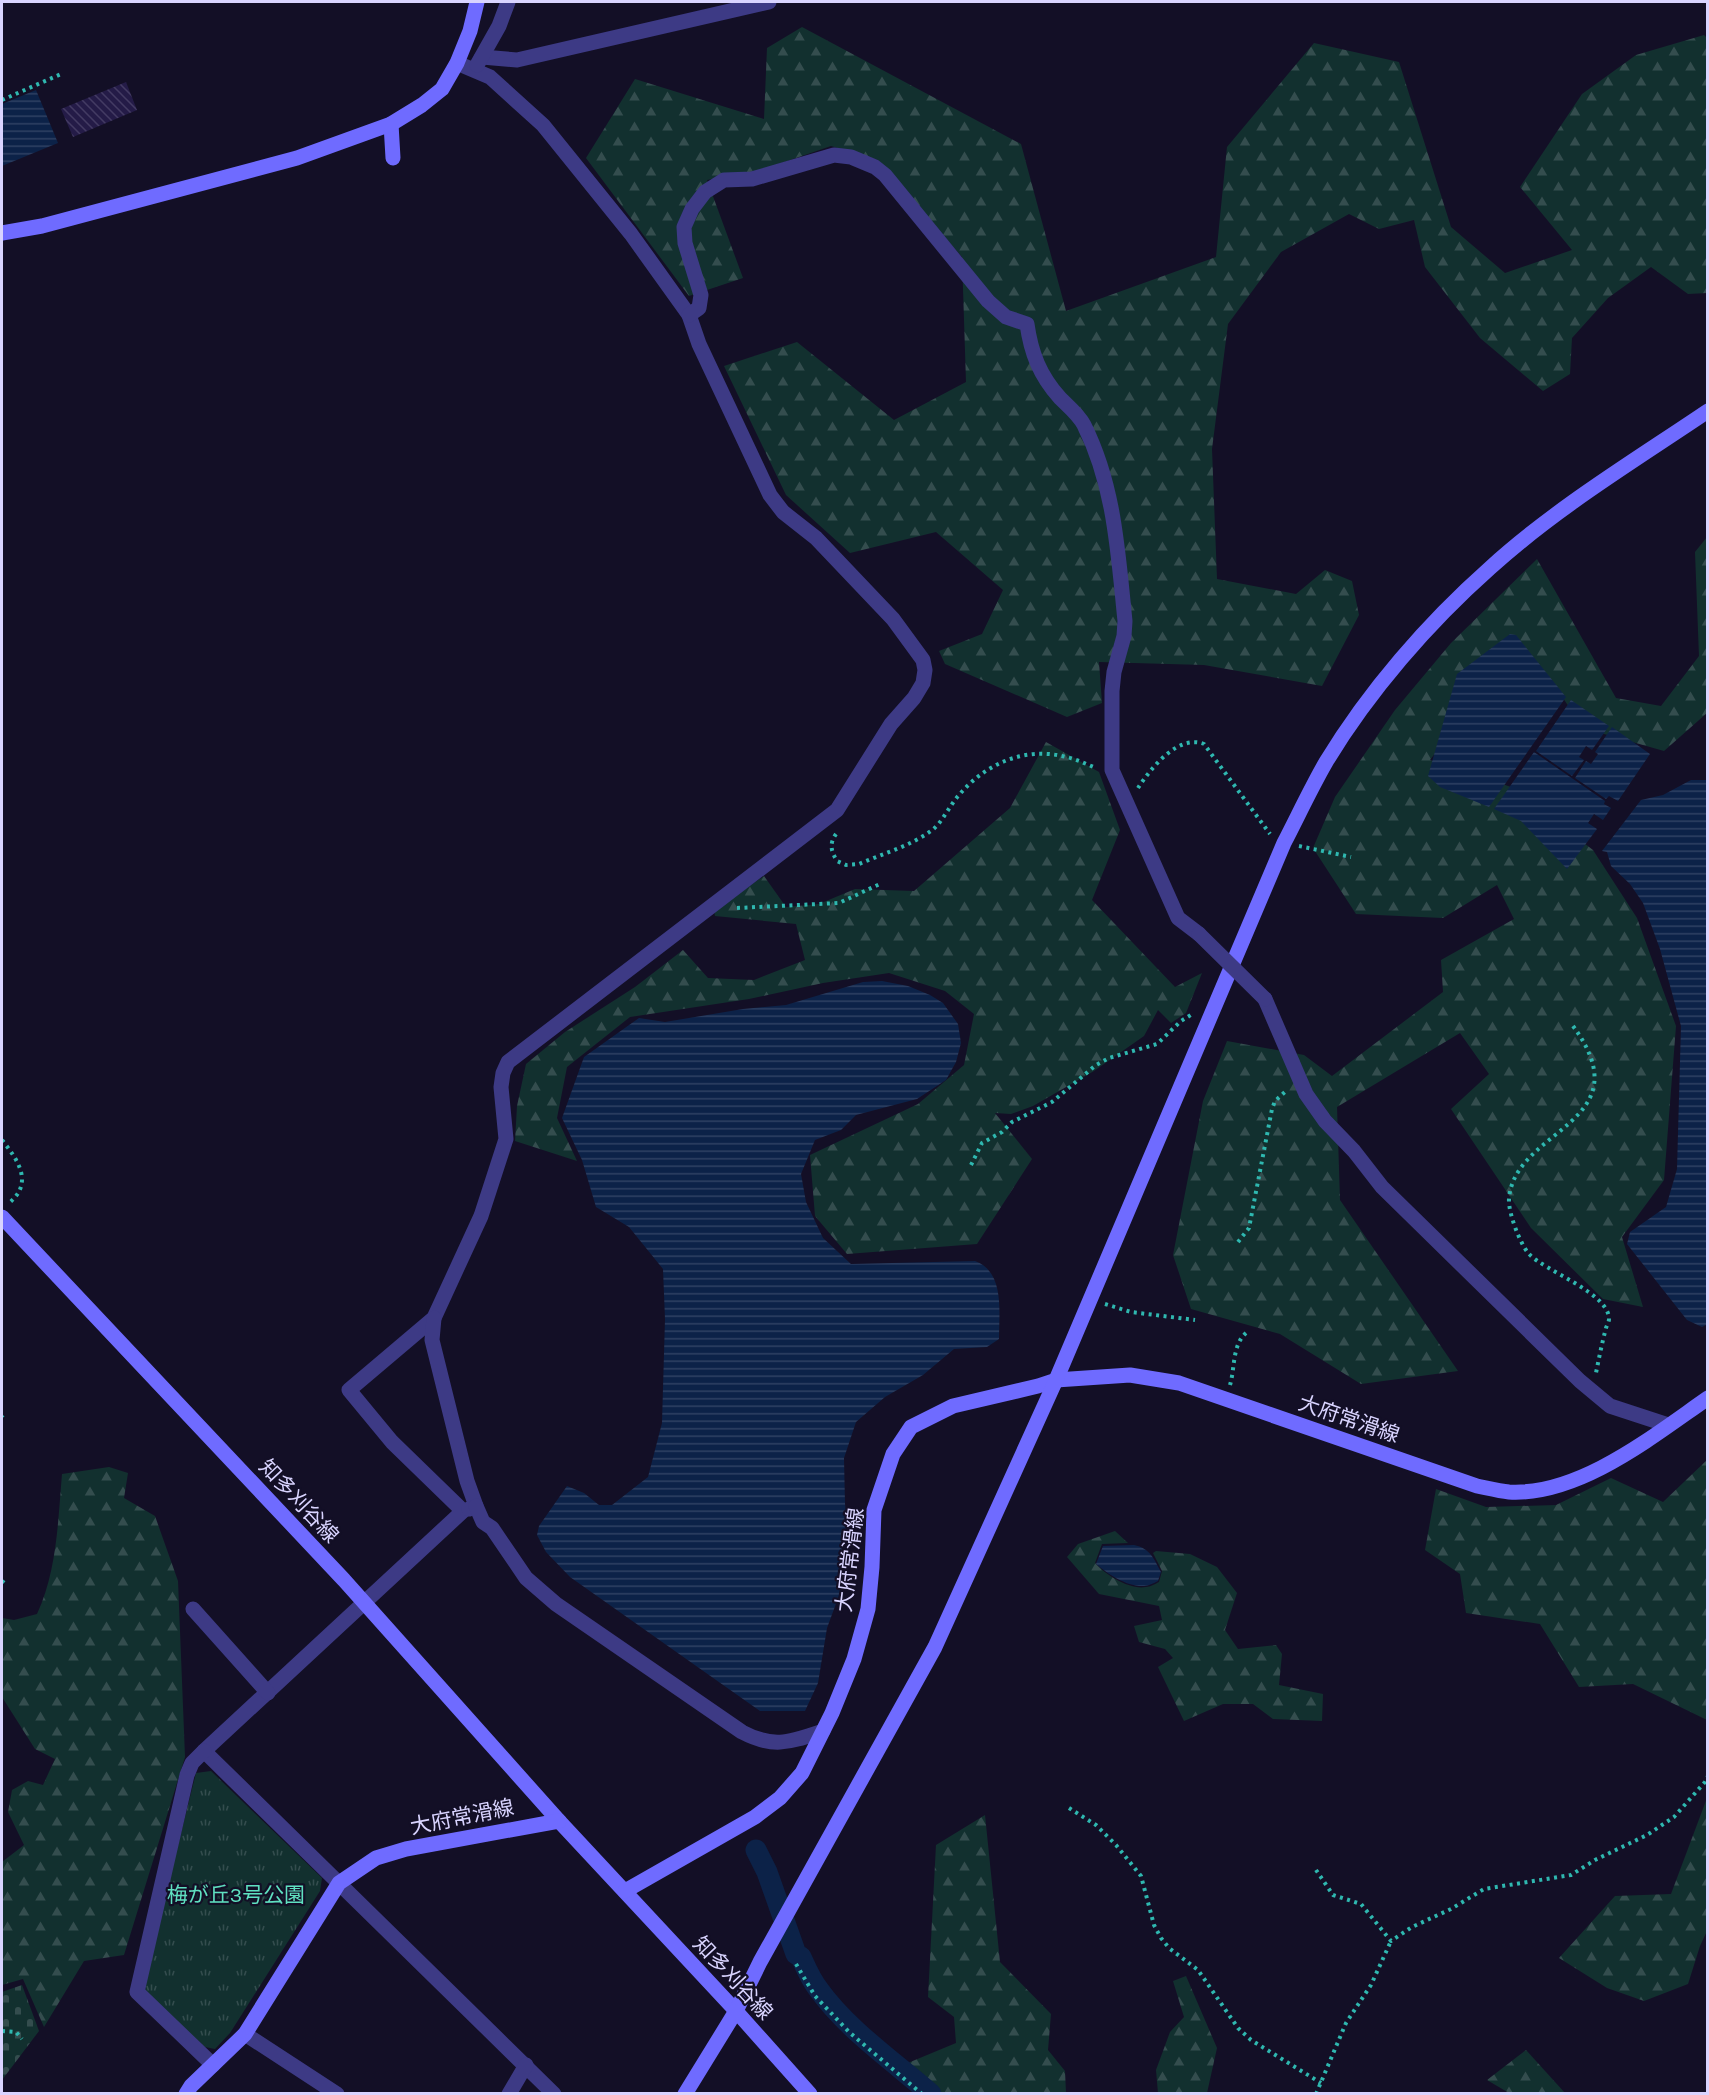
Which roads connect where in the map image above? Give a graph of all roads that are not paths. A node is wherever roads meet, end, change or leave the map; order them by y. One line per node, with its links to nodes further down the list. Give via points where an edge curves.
1 (477, 2): 4 (street)
2 (508, 2): 5 (street, via 500,26)
3 (769, 2): 5 (street, via 517,60)
4 (457, 63): 5 (street); 6 (street, via 442,89)
5 (478, 64): 9 (street, via 556,140)
6 (391, 124): 7 (street); 8 (street, via 297,158 42,226)
7 (393, 158)
8 (2, 232)
9 (689, 315): 12 (street, via 770,495 783,512 816,537 898,626 923,660 923,683 891,724 837,810 508,1062 501,1087 506,1139 481,1216); 15 (street, bridge, via 699,308 701,295 684,227 705,192 724,180 752,179 834,156 851,157 885,175 988,301 1006,317 1027,324 1036,364 1051,388 1083,423 1106,478 1125,621 1112,692 1112,770 1178,918 1200,934 1264,999 1306,1094 1325,1122 1410,1216 1580,1382 1610,1406)
10 (1707, 411): 13 (street, via 1544,523 1490,568 1446,610 1370,698 1327,762 1284,843)
11 (2, 1217): 17 (street, 知多刈谷線)
12 (434, 1318): 16 (street, via 432,1341 467,1481); 16 (street, via 349,1390 392,1442)
13 (1056, 1380): 15 (street, 大府常滑線, via 1130,1375 1179,1383 1477,1486 1509,1492 1587,1476); 20 (street, 大府常滑線, via 953,1406 911,1427 893,1454 874,1510 868,1609 854,1659); 25 (street, via 935,1647)
14 (1707, 1398): 15 (street, 大府常滑線)
15 (1668, 1425)
16 (470, 1508): 17 (street); 20 (street, via 492,1527 526,1578 556,1604 742,1732 768,1743 792,1742)
17 (364, 1603): 19 (street); 22 (street, 知多刈谷線)
18 (193, 1609): 19 (street)
19 (268, 1693): 21 (street)
20 (824, 1731): 24 (street, 大府常滑線, via 802,1773 780,1798 755,1817)
21 (204, 1751): 23 (street); 27 (street, via 187,1775 136,1992)
22 (559, 1821): 23 (street, 大府常滑線, via 406,1849 376,1858); 24 (street)
23 (339, 1883): 26 (street, 大府常滑線); 28 (street)
24 (625, 1891): 25 (street, 知多刈谷線)
25 (736, 2011): 33 (street); 34 (street, 知多刈谷線)
26 (245, 2034): 27 (street, 大府常滑線); 30 (street)
27 (213, 2065): 29 (street, 大府常滑線)
28 (526, 2066): 31 (street); 32 (street)
29 (186, 2094)
30 (337, 2094)
31 (509, 2094)
32 (554, 2094)
33 (685, 2094)
34 (810, 2094)

